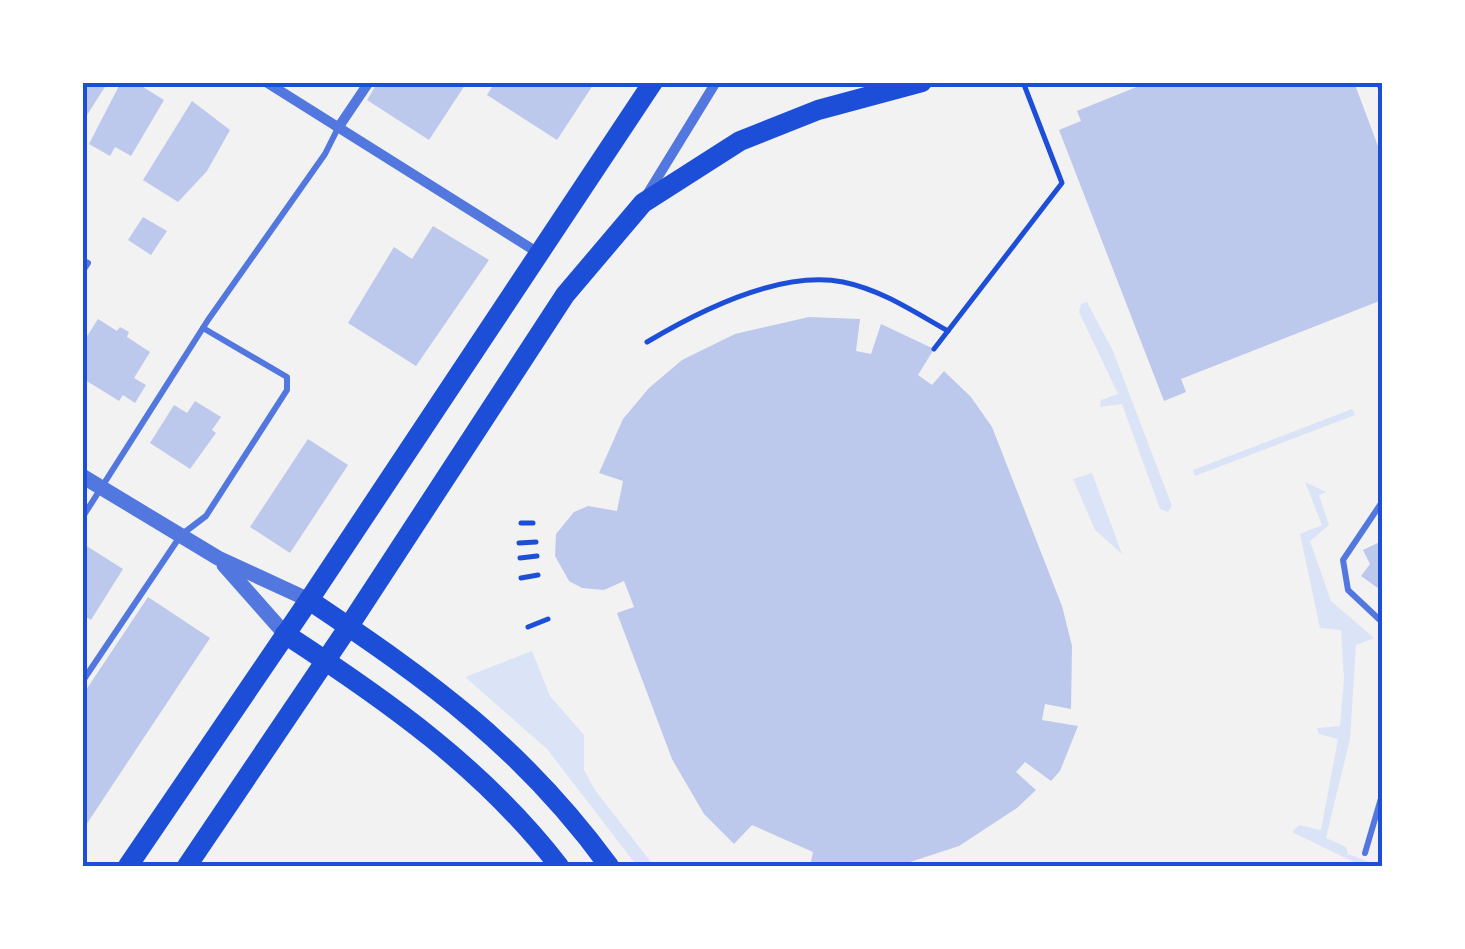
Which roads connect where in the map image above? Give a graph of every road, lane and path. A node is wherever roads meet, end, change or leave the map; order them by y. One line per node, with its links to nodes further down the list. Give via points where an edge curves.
1 (266, 82): 9 (street)
2 (369, 82): 9 (street)
3 (652, 82): 11 (main road)
4 (716, 82): 10 (street)
5 (922, 82): 10 (main road, via 818,110 740,141)
6 (1023, 82): 15 (path, via 1062,183)
7 (1379, 82): 8 (lane)
8 (1382, 92)
9 (338, 128): 11 (street); 14 (lane)
10 (643, 203): 35 (main road, via 565,295)
11 (541, 254): 32 (main road)
12 (82, 260): 13 (lane, via 88,263)
13 (82, 272)
14 (203, 328): 19 (lane); 24 (lane, via 274,366 287,377 287,390 206,516)
15 (948, 331): 16 (path, via 890,297 840,282 774,286 703,308); 17 (path)
16 (647, 342)
17 (934, 349)
18 (82, 476): 19 (street)
19 (102, 488): 21 (lane); 24 (street)
20 (1382, 502): 34 (lane, via 1343,560 1348,590)
21 (82, 518)
22 (522, 523): 23 (path)
23 (534, 523)
24 (181, 536): 28 (street); 39 (lane)
25 (536, 542): 26 (path)
26 (520, 543)
27 (537, 556): 29 (path)
28 (218, 558): 32 (street); 37 (street)
29 (520, 558)
30 (538, 574): 31 (path)
31 (520, 578)
32 (309, 600): 35 (main road); 37 (main road)
33 (548, 619): 36 (path)
34 (1382, 622)
35 (348, 626): 38 (main road); 46 (main road, via 505,744)
36 (528, 627)
37 (285, 634): 38 (main road); 43 (main road)
38 (326, 660): 42 (main road, via 466,763); 44 (main road)
39 (82, 682)
40 (1382, 795): 41 (lane)
41 (1365, 853)
42 (543, 857): 45 (main road)
43 (128, 866)
44 (187, 866)
45 (559, 866)
46 (609, 866)

